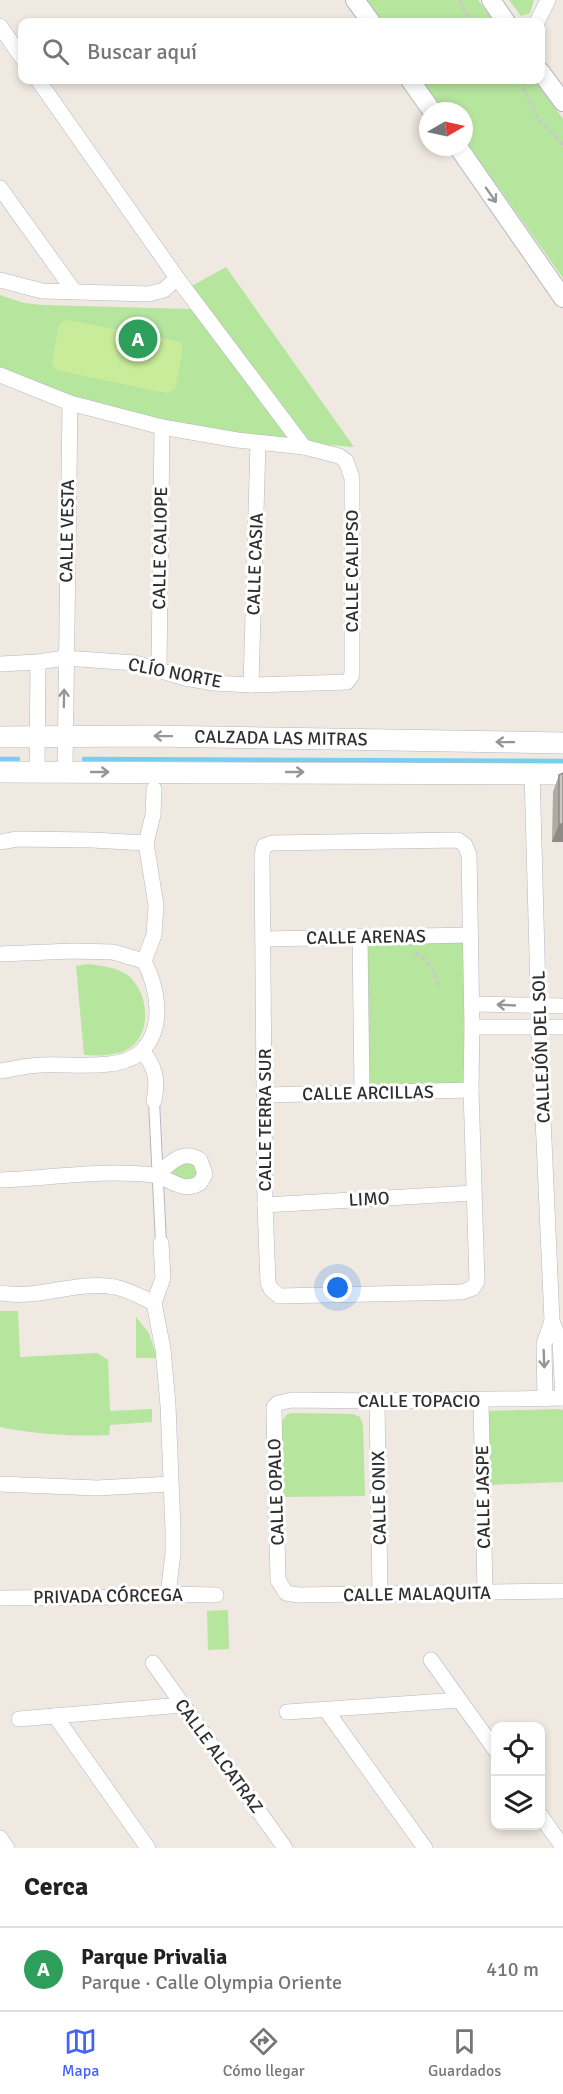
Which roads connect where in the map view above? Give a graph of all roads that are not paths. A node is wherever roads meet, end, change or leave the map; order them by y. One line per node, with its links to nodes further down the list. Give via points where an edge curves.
1 (355, 0): 4 (street)
2 (491, 0): 5 (street)
3 (548, 0): 6 (street)
4 (368, 18)
5 (503, 18)
6 (539, 18)
7 (0, 26): 8 (street)
8 (18, 52)
9 (545, 78): 13 (street)
10 (41, 84): 16 (street)
11 (413, 84): 12 (street)
12 (426, 102)
13 (563, 102)
14 (464, 156): 19 (street, one-way to 19)
15 (0, 188): 18 (street)
16 (177, 278): 18 (street, via 164,290 149,294); 24 (street)
17 (0, 280): 18 (street, via 42,291)
18 (74, 291)
19 (563, 298)
20 (0, 375): 21 (street)
21 (70, 403): 22 (street); 25 (street, CALLE VESTA)
22 (162, 427): 23 (street); 28 (street, CALLE CALIOPE)
23 (258, 443): 24 (street); 30 (street, CALLE CASIA)
24 (304, 447): 29 (street, CALLE CALIPSO, via 339,456 346,461 352,478)
25 (65, 658): 26 (street, CLÍO NORTE); 28 (street, CLÍO NORTE, via 135,663); 33 (street, CALLE VESTA, one-way to 25)
26 (38, 662): 27 (street, CLÍO NORTE); 31 (street)
27 (0, 664)
28 (159, 670): 30 (street, CLÍO NORTE, via 214,683)
29 (349, 681): 30 (street, CLÍO NORTE)
30 (251, 685)
31 (37, 736): 32 (main road, CALZADA LAS MITRAS); 33 (main road, CALZADA LAS MITRAS); 36 (street)
32 (0, 737)
33 (64, 737): 34 (main road, CALZADA LAS MITRAS, one-way to 33); 37 (street, CALLE VESTA)
34 (563, 743)
35 (0, 772): 36 (main road, CALZADA LAS MITRAS)
36 (37, 772): 37 (main road, CALZADA LAS MITRAS)
37 (65, 772): 38 (main road, CALZADA LAS MITRAS, one-way to 38)
38 (532, 772): 39 (main road, CALZADA LAS MITRAS); 50 (street, CALLEJÓN DEL SOL)
39 (563, 774)
40 (154, 789): 42 (street)
41 (0, 842): 42 (street, via 17,839)
42 (146, 843): 47 (street, via 156,905 154,935)
43 (470, 935): 44 (street, CALLE ARENAS); 45 (street, CALLE TERRA SUR, via 469,855 458,840 284,843 268,844 263,850); 48 (street, CALLE TERRA SUR)
44 (360, 936): 45 (street, CALLE ARENAS); 57 (street)
45 (262, 939): 58 (street, CALLE TERRA SUR)
46 (0, 954): 47 (street, via 113,952)
47 (144, 961): 54 (street, via 158,1008 148,1045)
48 (472, 1004): 50 (street, one-way to 48); 51 (street, CALLE TERRA SUR)
49 (563, 1006): 50 (street)
50 (540, 1007): 53 (street, CALLEJÓN DEL SOL)
51 (472, 1027): 53 (street); 56 (street, CALLE TERRA SUR)
52 (563, 1027): 53 (street)
53 (539, 1028): 67 (street, CALLEJÓN DEL SOL)
54 (142, 1051): 55 (street, via 134,1059 114,1064 40,1065); 59 (street, via 156,1078)
55 (0, 1071)
56 (471, 1090): 57 (street, CALLE ARCILLAS); 62 (street, CALLE TERRA SUR)
57 (362, 1094): 58 (street, CALLE ARCILLAS)
58 (265, 1095): 63 (street, CALLE TERRA SUR)
59 (154, 1101): 60 (street)
60 (157, 1175): 61 (street, via 89,1174); 64 (street)
61 (0, 1180)
62 (474, 1193): 63 (street, LIMO); 63 (street, CALLE TERRA SUR, via 477,1281 473,1288 462,1292 279,1296 268,1283)
63 (265, 1205)
64 (161, 1244): 66 (street, via 163,1278)
65 (0, 1293): 66 (street, via 15,1296 98,1286 129,1291)
66 (154, 1303): 74 (street, via 165,1362)
67 (552, 1321): 68 (street, CALLEJÓN DEL SOL, via 560,1342); 69 (street, CALLEJÓN DEL SOL, one-way to 69, via 544,1344)
68 (563, 1398): 69 (street, CALLE TOPACIO)
69 (545, 1399): 71 (street, CALLE TOPACIO)
70 (377, 1401): 71 (street, CALLE TOPACIO); 72 (street, CALLE TOPACIO, via 292,1400); 80 (street, CALLE ONIX)
71 (482, 1401): 77 (street, CALLE JASPE)
72 (276, 1405): 75 (street, CALLE OPALO)
73 (0, 1484): 74 (street, via 98,1488)
74 (171, 1485): 78 (street, via 173,1553)
75 (278, 1580): 80 (street, CALLE MALAQUITA, via 283,1590 291,1594)
76 (563, 1591): 77 (street, CALLE MALAQUITA)
77 (485, 1593): 80 (street, CALLE MALAQUITA)
78 (168, 1594): 79 (street, PRIVADA CÓRCEGA); 81 (street, PRIVADA CÓRCEGA, via 129,1598)
79 (216, 1595)
80 (380, 1595)
81 (0, 1598)
82 (431, 1660): 84 (street)
83 (153, 1663): 85 (street, CALLE ALCATRAZ)
84 (459, 1701): 86 (street); 90 (street)
85 (182, 1705): 88 (street); 96 (street, CALLE ALCATRAZ)
86 (326, 1710): 87 (street); 97 (street)
87 (287, 1712)
88 (55, 1716): 89 (street); 95 (street)
89 (19, 1719)
90 (491, 1746)
91 (545, 1822): 93 (street)
92 (0, 1838): 94 (street)
93 (563, 1847)
94 (7, 1848)
95 (148, 1848)
96 (285, 1848)
97 (425, 1848)

